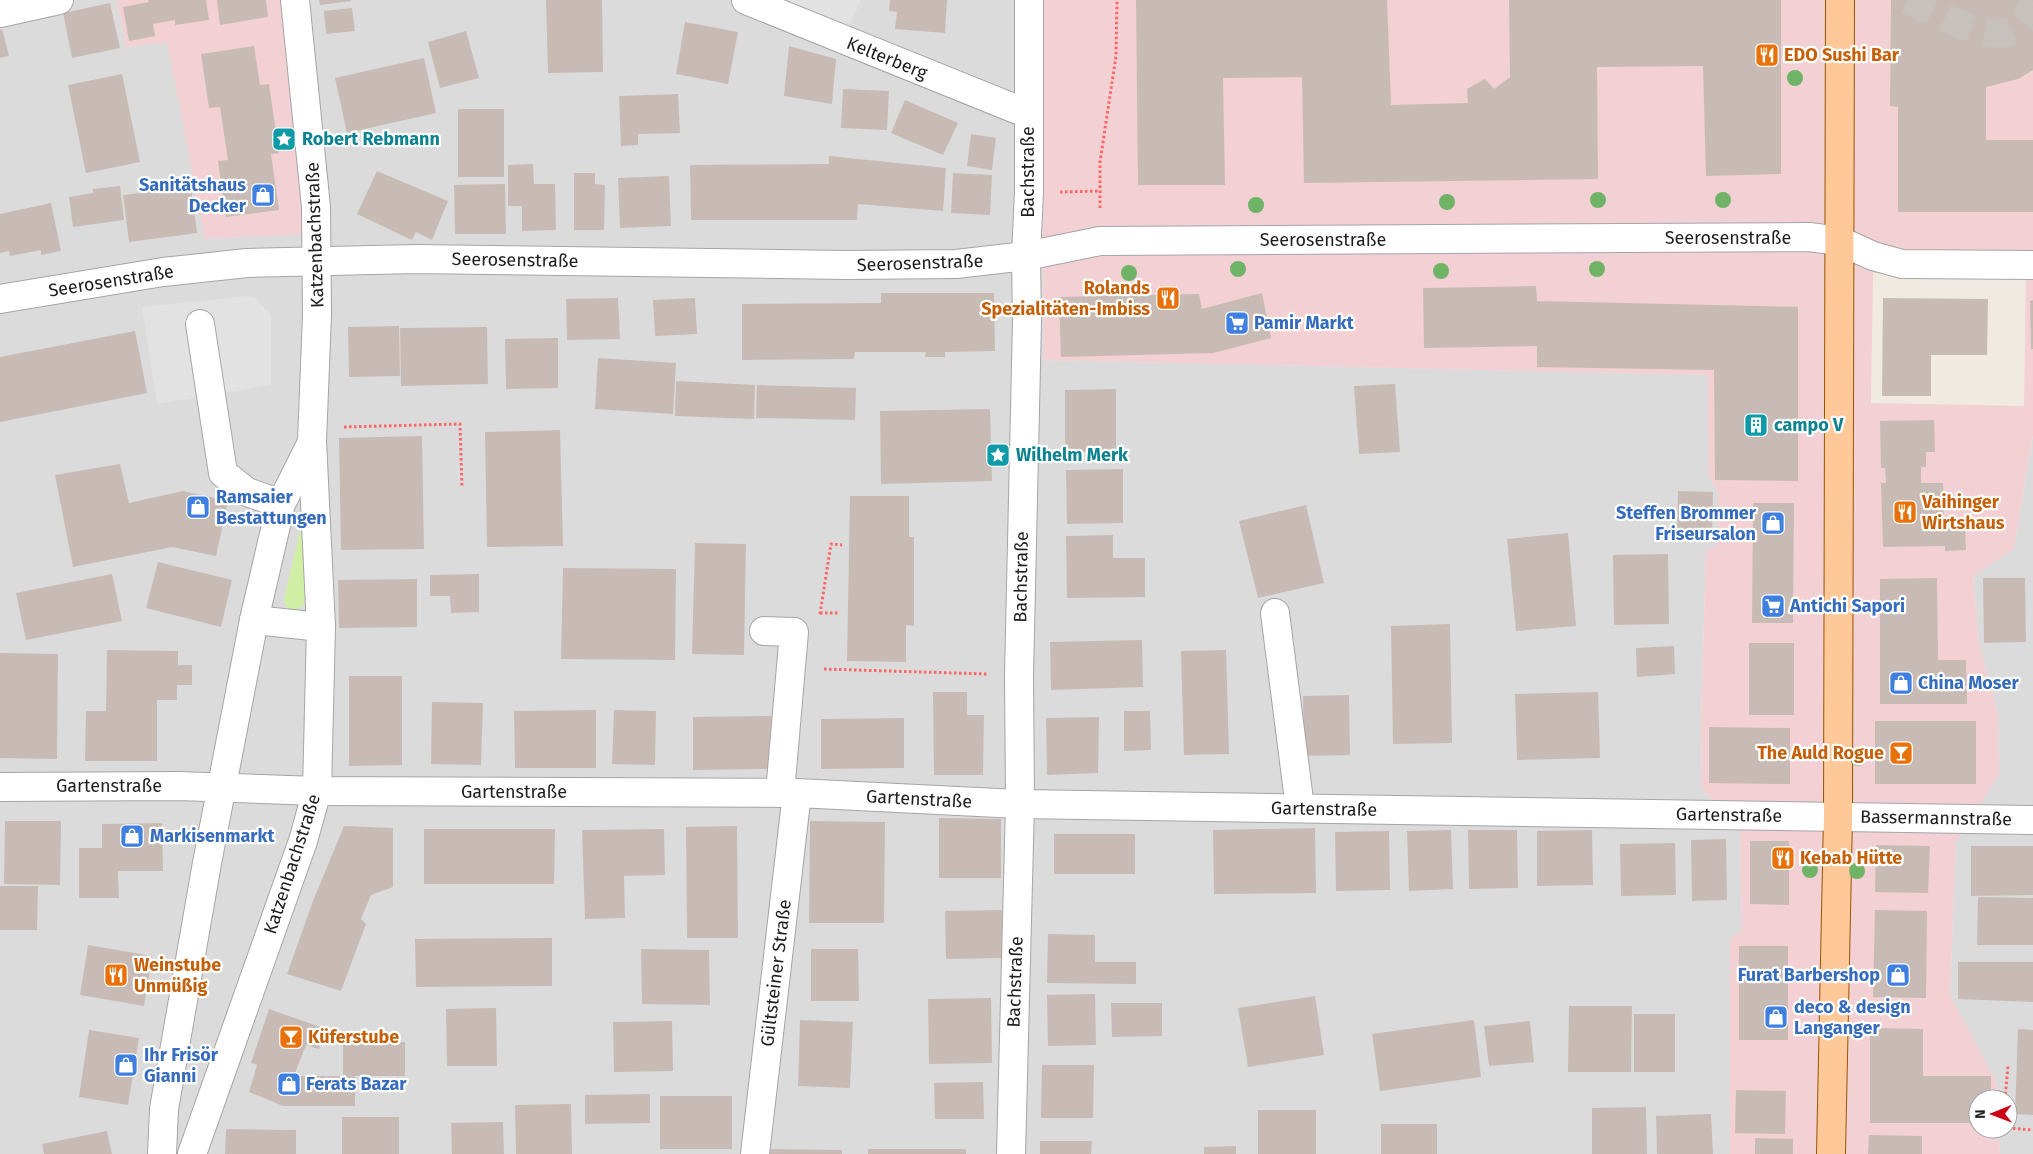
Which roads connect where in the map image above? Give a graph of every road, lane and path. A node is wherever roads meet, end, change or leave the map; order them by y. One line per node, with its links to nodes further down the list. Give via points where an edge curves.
1 (59, 0): 7 (street)
2 (296, 0): 14 (street, Katzenbachstraße, via 314,174)
3 (746, 0): 8 (street, Kelterberg)
4 (1029, 0): 8 (street, Bachstraße)
5 (1117, 0): 9 (path, via 1116,56 1100,162)
6 (1840, 0): 12 (main road)
7 (0, 13)
8 (1028, 114): 10 (street, Bachstraße)
9 (1100, 191): 10 (path); 11 (path)
10 (1029, 192): 13 (street, Bachstraße)
11 (1100, 240): 12 (street, Seerosenstraße, via 1746,237); 13 (street, Seerosenstraße)
12 (1840, 241): 15 (street, Seerosenstraße, via 1873,256 1902,264); 37 (main road)
13 (1026, 256): 14 (street, Seerosenstraße, via 976,264 846,266 416,259); 30 (street, Bachstraße)
14 (316, 261): 16 (street, Seerosenstraße, via 247,263 163,272); 18 (street, Katzenbachstraße)
15 (2033, 265)
16 (0, 299)
17 (200, 324): 20 (street, via 223,473 247,492)
18 (313, 434): 19 (path, via 460,424); 20 (street, Katzenbachstraße); 27 (street, Katzenbachstraße)
19 (462, 488)
20 (281, 504): 25 (street, Katzenbachstraße)
21 (842, 544): 22 (path, via 831,544)
22 (820, 613): 23 (path); 26 (path)
23 (838, 613)
24 (1275, 613): 36 (street)
25 (254, 620): 27 (street); 32 (street, Katzenbachstraße)
26 (818, 623)
27 (321, 627): 33 (street, Katzenbachstraße)
28 (764, 631): 34 (street, Gültsteiner Straße, via 794,632)
29 (820, 669): 30 (path)
30 (1019, 675): 35 (street, Bachstraße)
31 (0, 787): 32 (street, Gartenstraße)
32 (223, 788): 33 (street, Gartenstraße); 43 (street, Katzenbachstraße, via 164,1108)
33 (317, 791): 34 (street, Gartenstraße); 44 (street, Katzenbachstraße)
34 (788, 793): 35 (street, Gartenstraße); 45 (street, Gültsteiner Straße)
35 (1020, 804): 36 (street, Gartenstraße); 46 (street, Bachstraße)
36 (1300, 808): 37 (street, Gartenstraße)
37 (1838, 817): 38 (street, Bassermannstraße); 47 (main road)
38 (2033, 820)
39 (2008, 1066): 40 (path)
40 (2007, 1089)
41 (2018, 1129): 42 (path)
42 (2033, 1130)
43 (162, 1154)
44 (192, 1154)
45 (755, 1154)
46 (1010, 1154)
47 (1831, 1154)

